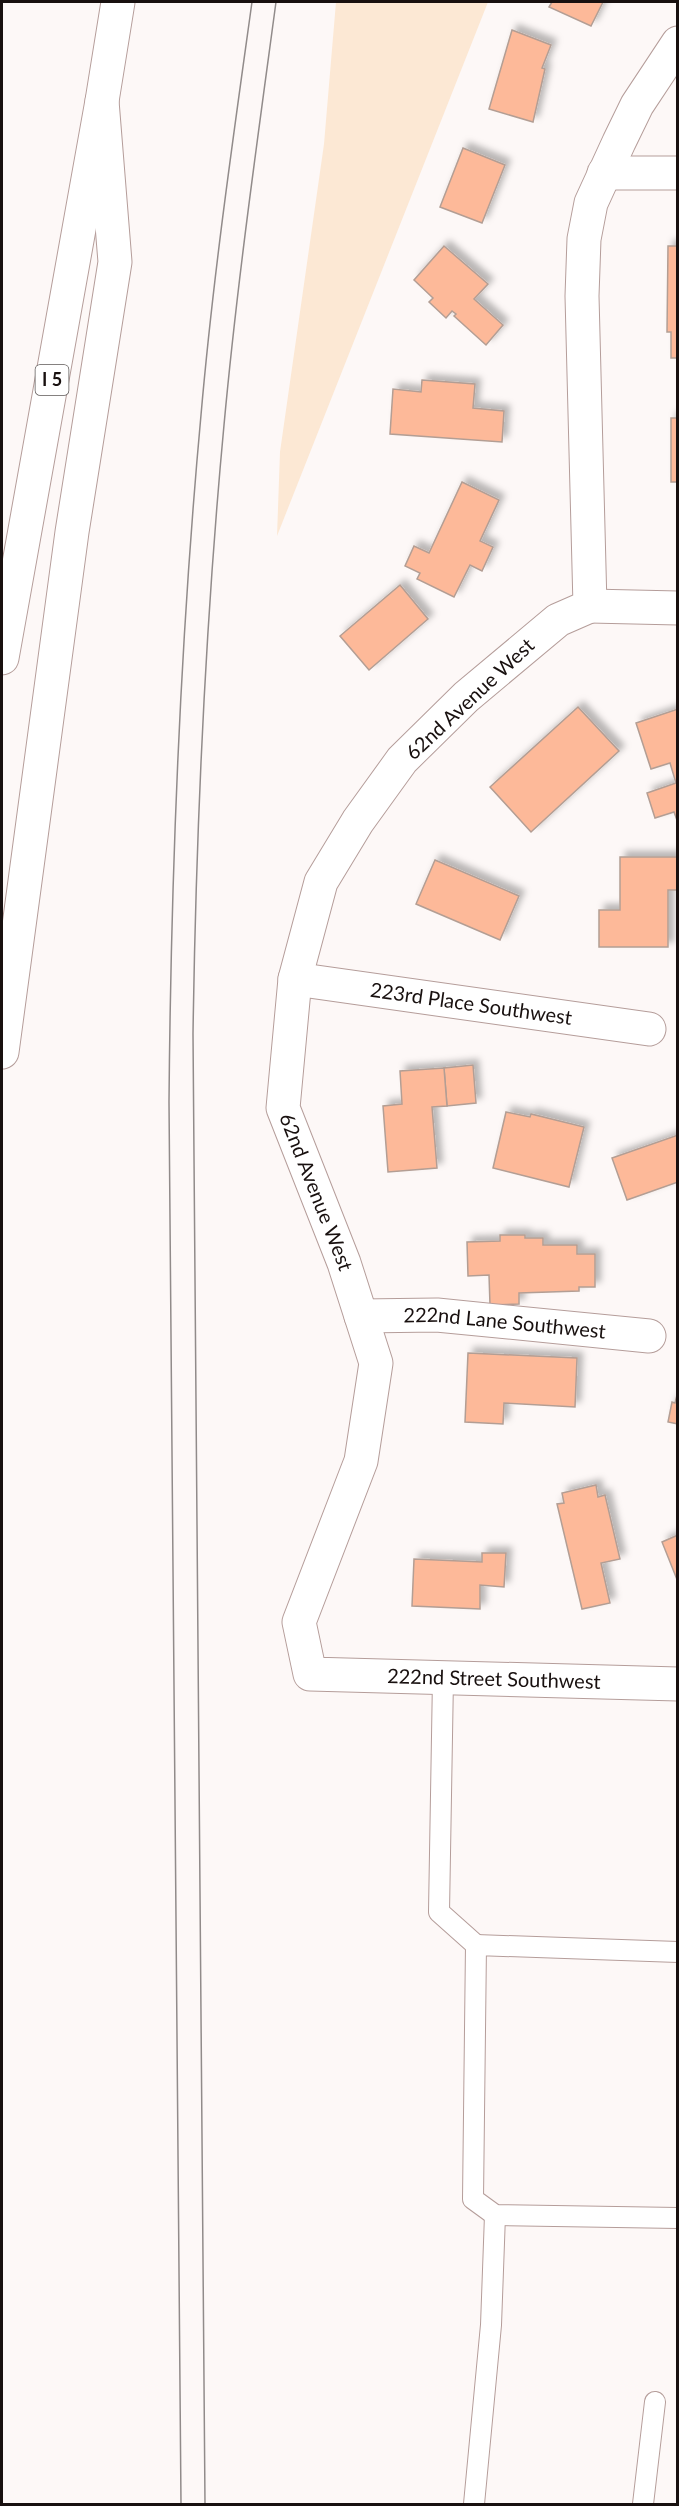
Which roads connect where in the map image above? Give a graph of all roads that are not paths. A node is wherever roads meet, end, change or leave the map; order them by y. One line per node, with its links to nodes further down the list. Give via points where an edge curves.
1 (118, 2): 3 (main road, I 5)
2 (678, 43): 4 (main road, via 637,105)
3 (102, 101): 8 (main road, I 5); 11 (main road, via 115,262 72,532)
4 (604, 173): 5 (main road); 6 (main road, via 591,203 582,269)
5 (678, 173)
6 (590, 606): 7 (main road); 9 (main road, 62nd Avenue West, via 558,620 466,697 402,760 321,882)
7 (678, 608)
8 (2, 658)
9 (295, 979): 10 (main road, 223rd Place Southwest); 12 (main road, 62nd Avenue West, via 283,1108)
10 (649, 1029)
11 (2, 1052)
12 (361, 1316): 13 (main road, 222nd Lane Southwest, via 437,1315); 14 (main road, 62nd Avenue West, via 376,1363 361,1461 299,1622)
13 (649, 1336)
14 (310, 1674): 15 (main road, 222nd Street Southwest)
15 (443, 1678): 16 (main road, 222nd Street Southwest); 17 (lane, via 439,1912)
16 (678, 1684)
17 (476, 1945): 18 (lane); 19 (lane, via 473,2199)
18 (678, 1952)
19 (495, 2215): 20 (lane); 22 (lane, via 491,2325)
20 (678, 2218)
21 (655, 2402): 23 (lane)
22 (474, 2505)
23 (643, 2505)

